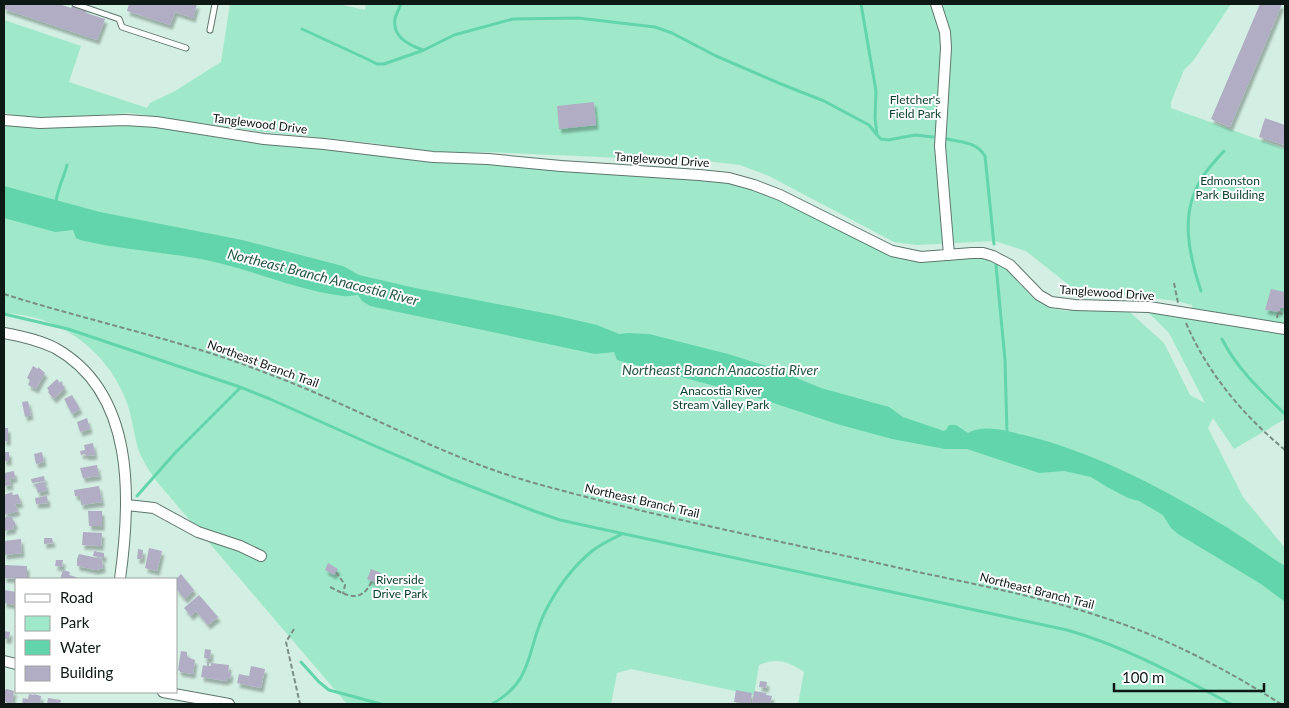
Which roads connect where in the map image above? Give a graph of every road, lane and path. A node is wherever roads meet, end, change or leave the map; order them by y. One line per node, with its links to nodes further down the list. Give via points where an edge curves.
1 (75, 4): 5 (lane, via 119,19 122,27)
2 (215, 4): 4 (lane)
3 (936, 4): 7 (street, via 946,48 940,146)
4 (210, 30)
5 (186, 48)
6 (4, 120): 7 (street, Tanglewood Drive, via 40,123 156,122 264,139 433,157 729,178 780,195 892,251 920,257)
7 (949, 255): 10 (street, Tanglewood Drive, via 983,253 1003,260 1039,295 1051,302 1149,307)
8 (1174, 283): 10 (path)
9 (4, 294): 27 (path, Northeast Branch Trail, via 267,372 461,458 535,484 1045,600 1114,620 1206,661)
10 (1181, 312): 13 (street, Tanglewood Drive); 15 (path, via 1215,377 1253,421)
11 (1278, 312): 12 (path)
12 (1285, 315)
13 (1285, 329)
14 (4, 334): 16 (street, via 32,339 55,348 95,382 115,422)
15 (1285, 450)
16 (126, 505): 17 (street, via 154,508 198,532); 19 (street)
17 (261, 556)
18 (336, 572): 22 (path, via 345,584)
19 (120, 578)
20 (372, 581): 22 (path, via 360,595)
21 (330, 587): 22 (path)
22 (343, 594)
23 (294, 629): 26 (path, via 286,642)
24 (171, 693): 25 (street)
25 (229, 704)
26 (300, 704)
27 (1281, 704)

